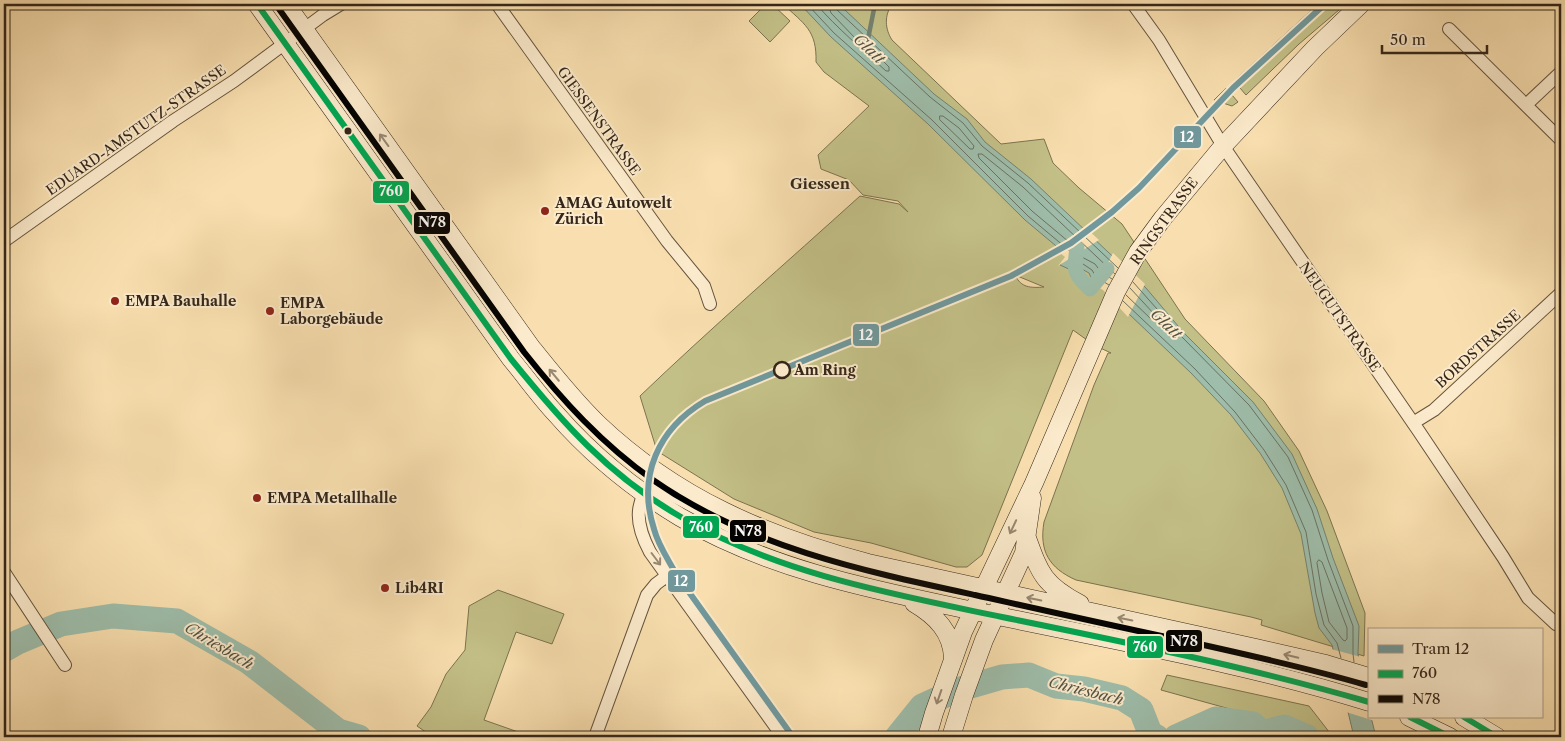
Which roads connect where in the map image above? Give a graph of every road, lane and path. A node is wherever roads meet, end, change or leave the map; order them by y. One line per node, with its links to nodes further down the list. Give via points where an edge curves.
1 (257, 4): 9 (main road)
2 (286, 4): 7 (main road)
3 (341, 4): 7 (street)
4 (497, 4): 16 (street, GIESSENSTRASSE, via 667,241 704,286)
5 (1133, 4): 13 (street, NEUGUTSTRASSE, via 1159,40)
6 (1361, 4): 13 (main road, RINGSTRASSE)
7 (304, 29): 9 (street); 21 (main road, one-way to 7, via 724,513 682,488 639,459 597,423 530,347)
8 (1448, 29): 11 (street)
9 (285, 43): 14 (street, EDUARD-AMSTUTZ-STRASSE); 19 (main road, via 522,373 584,443)
10 (1561, 72): 11 (street)
11 (1526, 105): 12 (street)
12 (1561, 140)
13 (1223, 146): 17 (street, NEUGUTSTRASSE); 18 (main road, RINGSTRASSE, via 1138,252 1116,292)
14 (4, 241)
15 (1561, 292): 17 (street, BORDSTRASSE, via 1434,410)
16 (710, 304)
17 (1413, 422): 30 (street, NEUGUTSTRASSE, via 1528,598)
18 (1034, 483): 20 (main road, RINGSTRASSE); 24 (main road, RINGSTRASSE, one-way to 24)
19 (644, 492): 21 (street, via 653,489 671,495 750,535); 23 (street, one-way to 23, via 638,514 644,541); 26 (main road, via 680,517 762,556 819,575)
20 (1027, 538): 25 (main road, RINGSTRASSE, via 1024,553); 28 (main road, via 1037,565 1049,584)
21 (786, 539): 24 (main road, via 835,555)
22 (4, 572): 32 (street)
23 (668, 575): 38 (street, via 646,595); 39 (street)
24 (984, 588): 25 (main road); 27 (main road, RINGSTRASSE)
25 (1006, 593): 28 (main road, one-way to 25); 29 (main road, RINGSTRASSE)
26 (903, 596): 27 (main road); 31 (main road, via 936,618 946,631)
27 (974, 611): 29 (main road); 31 (main road)
28 (1095, 613): 33 (main road, one-way to 28, via 1326,664)
29 (996, 616): 34 (main road, via 1250,669); 40 (main road)
30 (1556, 624)
31 (954, 654): 37 (main road, one-way to 37)
32 (66, 665)
33 (1368, 677)
34 (1368, 702)
35 (1411, 718): 41 (main road)
36 (1466, 718): 42 (main road)
37 (927, 735)
38 (595, 737)
39 (783, 737)
40 (951, 737)
41 (1450, 737)
42 (1497, 737)

